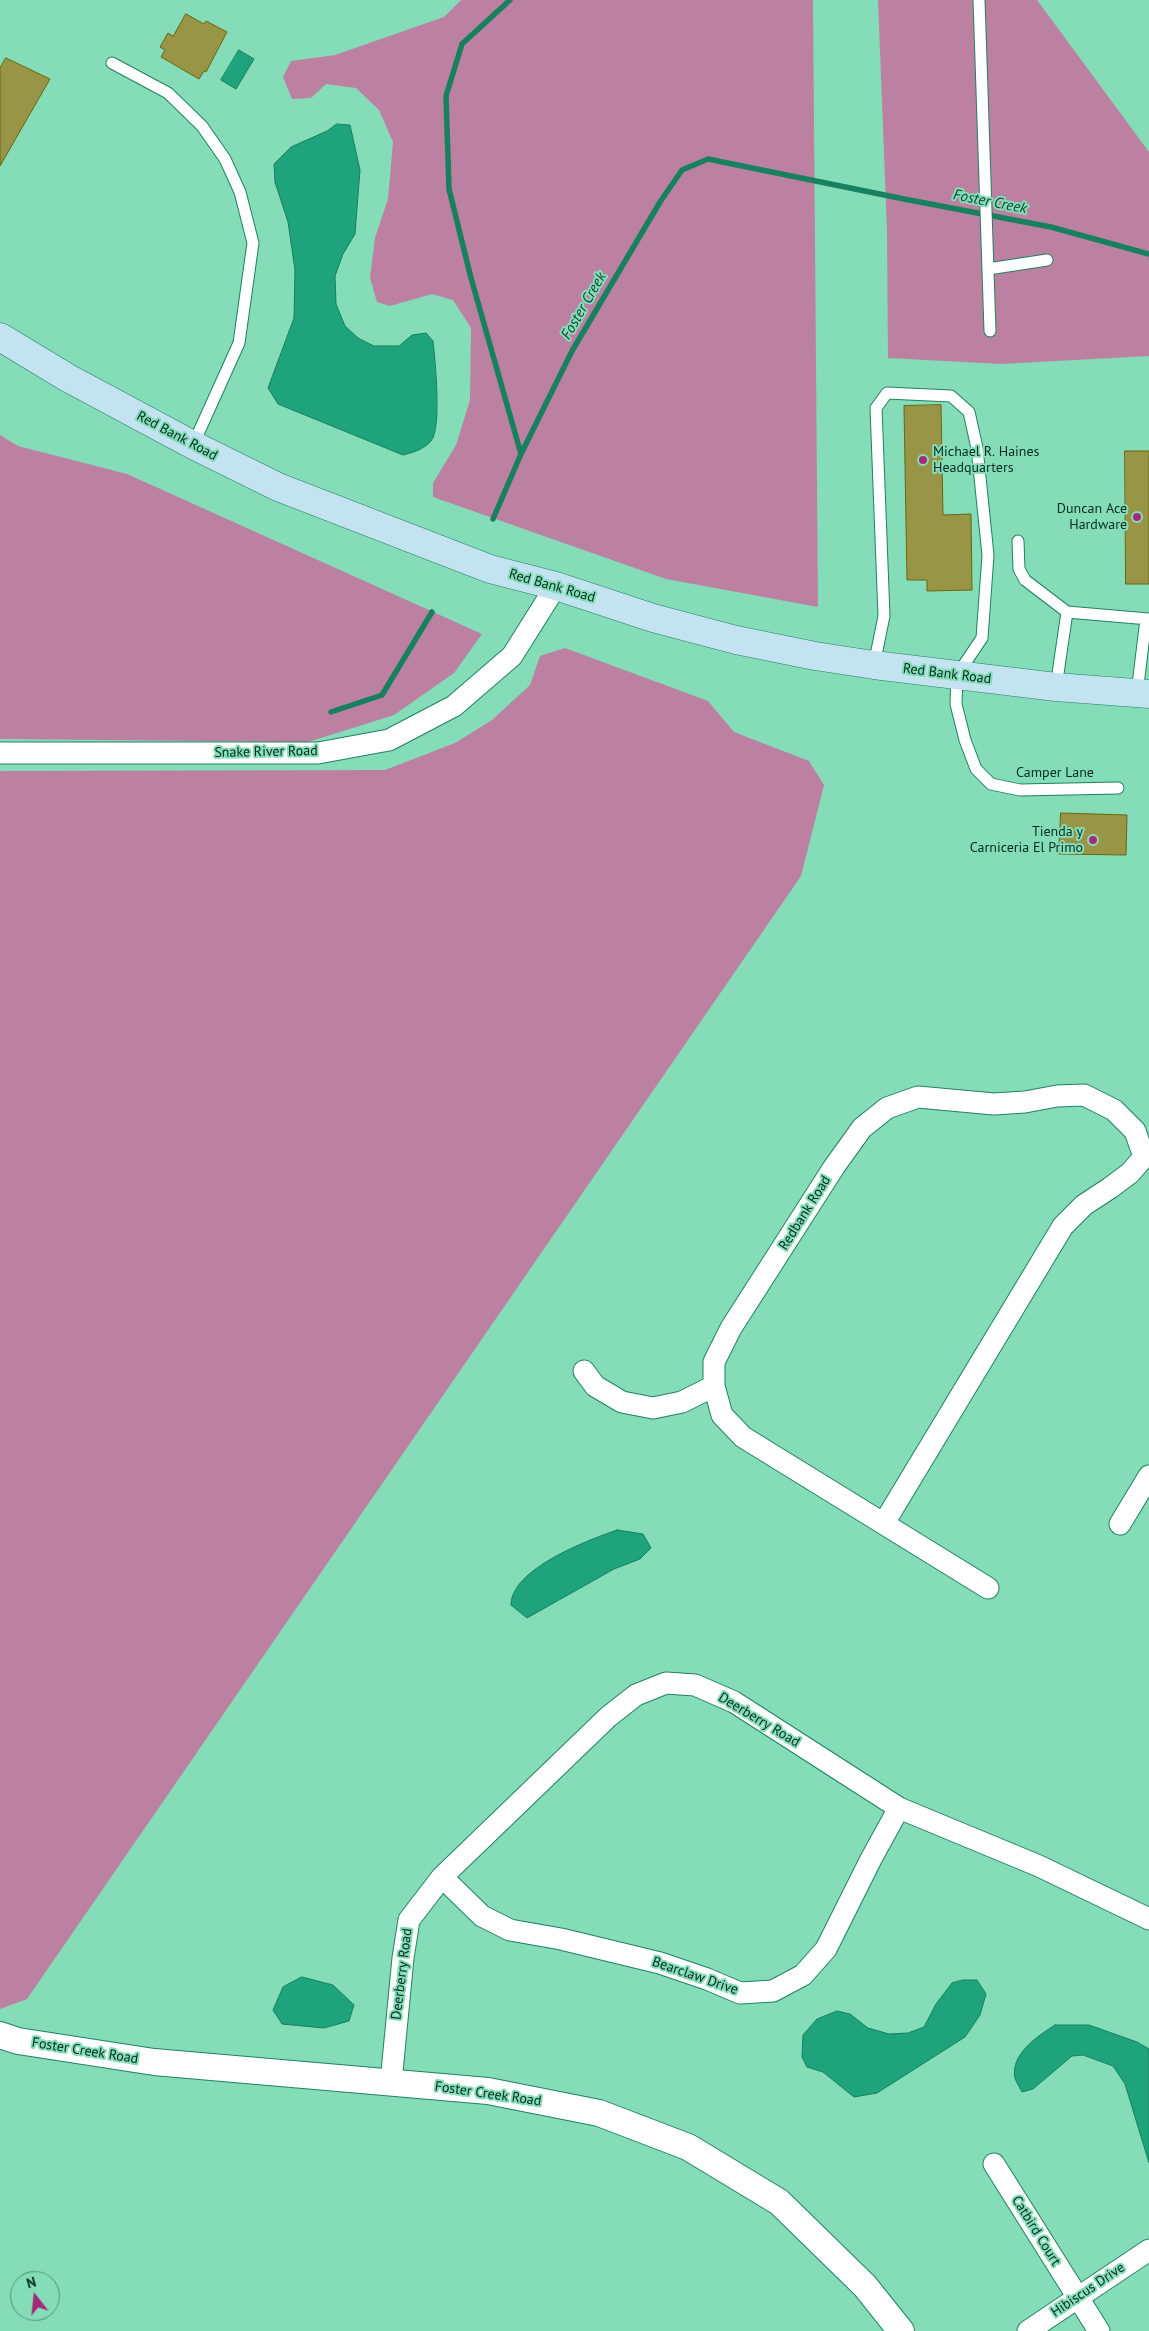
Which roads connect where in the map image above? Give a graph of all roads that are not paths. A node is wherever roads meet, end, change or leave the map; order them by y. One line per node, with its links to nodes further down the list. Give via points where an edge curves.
1 (979, 0): 4 (lane)
2 (112, 63): 7 (lane, via 168,93 202,126 225,159 240,192 252,243 239,344)
3 (1047, 260): 4 (lane)
4 (988, 269): 5 (lane)
5 (990, 330)
6 (0, 337): 7 (main road, Red Bank Road, via 68,378)
7 (193, 445): 9 (main road, Red Bank Road, via 278,487 490,569)
8 (1018, 541): 10 (lane, via 1019,569 1025,580)
9 (556, 586): 12 (main road, Red Bank Road, via 653,618 736,640); 16 (street, Snake River Road, via 512,656 454,706 389,740 318,753)
10 (1068, 612): 11 (lane); 14 (lane)
11 (1148, 619): 15 (lane)
12 (874, 666): 13 (main road, Red Bank Road); 13 (lane, via 884,616 876,408 887,393 951,396 969,412 988,555 982,638)
13 (957, 675): 14 (main road, Red Bank Road); 17 (lane, Camper Lane, via 956,704 965,740 976,770 991,784 1020,790)
14 (1056, 687): 15 (main road, Red Bank Road)
15 (1143, 694)
16 (0, 753)
17 (1118, 788)
18 (1147, 1156): 20 (street, Redbank Road, via 1135,1131 1114,1110 1084,1095 994,1104 918,1097 887,1108 862,1128 834,1167 731,1328 714,1362); 22 (street, Redbank Road, via 1063,1226)
19 (584, 1371): 20 (street, via 595,1386 622,1402 653,1408 682,1402)
20 (714, 1386): 22 (street, Redbank Road, via 722,1415 743,1437)
21 (1149, 1476): 23 (street)
22 (884, 1523): 24 (street, Redbank Road)
23 (1120, 1524)
24 (988, 1588)
25 (899, 1808): 26 (street, Deerberry Road, via 734,1702 695,1685 666,1684 636,1694 608,1717); 26 (street, Bearclaw Drive, via 826,1949 803,1975 773,1990 740,1993 660,1963 510,1930 482,1916); 27 (street, Deerberry Road, via 1039,1866)
26 (442, 1877): 29 (street, Deerberry Road, via 409,1920)
27 (1149, 1919)
28 (0, 2035): 29 (street, Foster Creek Road, via 18,2041 154,2062)
29 (391, 2082): 33 (street, Foster Creek Road, via 488,2091 599,2112 688,2147 779,2202 865,2286)
30 (994, 2164): 32 (street, Catbird Court)
31 (1149, 2250): 32 (street, Hibiscus Drive)
32 (1078, 2297): 34 (street, Hibiscus Drive); 35 (street)
33 (901, 2331)
34 (1028, 2331)
35 (1099, 2331)

